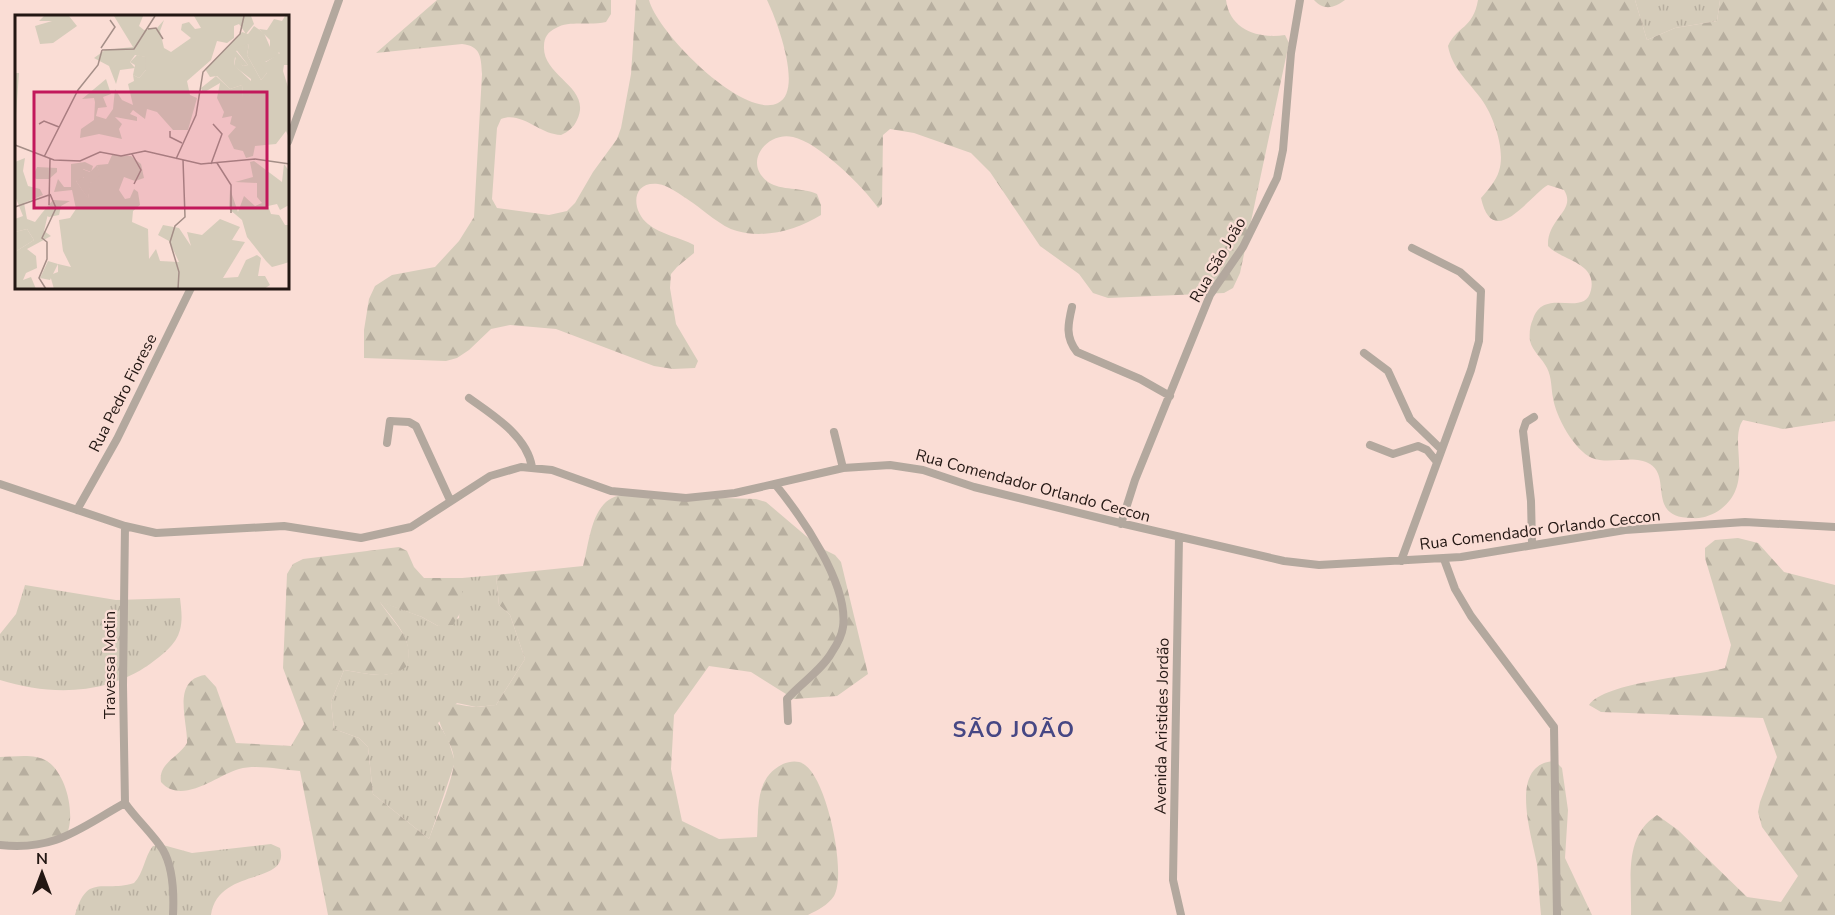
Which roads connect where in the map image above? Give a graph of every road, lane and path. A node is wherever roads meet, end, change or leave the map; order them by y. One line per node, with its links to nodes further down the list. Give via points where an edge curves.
1 (339, 0): 3 (street)
2 (1300, 0): 8 (street, Rua São João, via 1277,178 1243,247 1210,295)
3 (290, 136)
4 (1412, 248): 14 (street, via 1460,272 1481,291 1479,341)
5 (190, 290): 21 (street, Rua Pedro Fiorese, via 117,439)
6 (1072, 307): 8 (street, via 1067,331 1069,343 1077,352)
7 (1364, 353): 14 (street, via 1388,371 1410,419)
8 (1170, 396): 22 (street, Rua São João)
9 (469, 398): 16 (street, via 525,446)
10 (1534, 417): 26 (street, via 1526,422 1523,431)
11 (834, 432): 17 (street)
12 (387, 443): 20 (street, via 390,421 416,426)
13 (1370, 445): 15 (street, via 1393,454 1414,446 1423,447)
14 (1441, 449): 15 (street)
15 (1437, 462): 28 (street)
16 (532, 467): 19 (street, Rua Comendador Orlando Ceccon, via 611,491 642,496 708,498); 20 (street, Rua Comendador Orlando Ceccon, via 490,476)
17 (843, 468): 19 (street, Rua Comendador Orlando Ceccon); 22 (street, Rua Comendador Orlando Ceccon, via 874,464 911,466 974,488)
18 (0, 484): 21 (street, Rua Comendador Orlando Ceccon)
19 (775, 484): 29 (street, via 801,519 828,568 840,591 843,614 843,628 832,654 787,699)
20 (450, 500): 23 (street, Rua Comendador Orlando Ceccon, via 411,527 361,537 284,526 178,533)
21 (77, 510): 23 (street, Rua Comendador Orlando Ceccon)
22 (1121, 524): 25 (street, Rua Comendador Orlando Ceccon)
23 (125, 526): 30 (street, Travessa Motin)
24 (1835, 527): 26 (street, Rua Comendador Orlando Ceccon, via 1742,522 1625,530)
25 (1179, 537): 28 (street, Rua Comendador Orlando Ceccon, via 1319,566); 33 (street, Avenida Aristides Jordão, via 1173,880)
26 (1532, 543): 27 (street, Rua Comendador Orlando Ceccon)
27 (1444, 558): 28 (street, Rua Comendador Orlando Ceccon); 34 (street, via 1471,616 1554,728)
28 (1401, 561)
29 (788, 721)
30 (125, 803): 31 (street, via 38,847); 32 (street, via 168,860)
31 (0, 845)
32 (173, 915)
33 (1181, 915)
34 (1557, 915)

